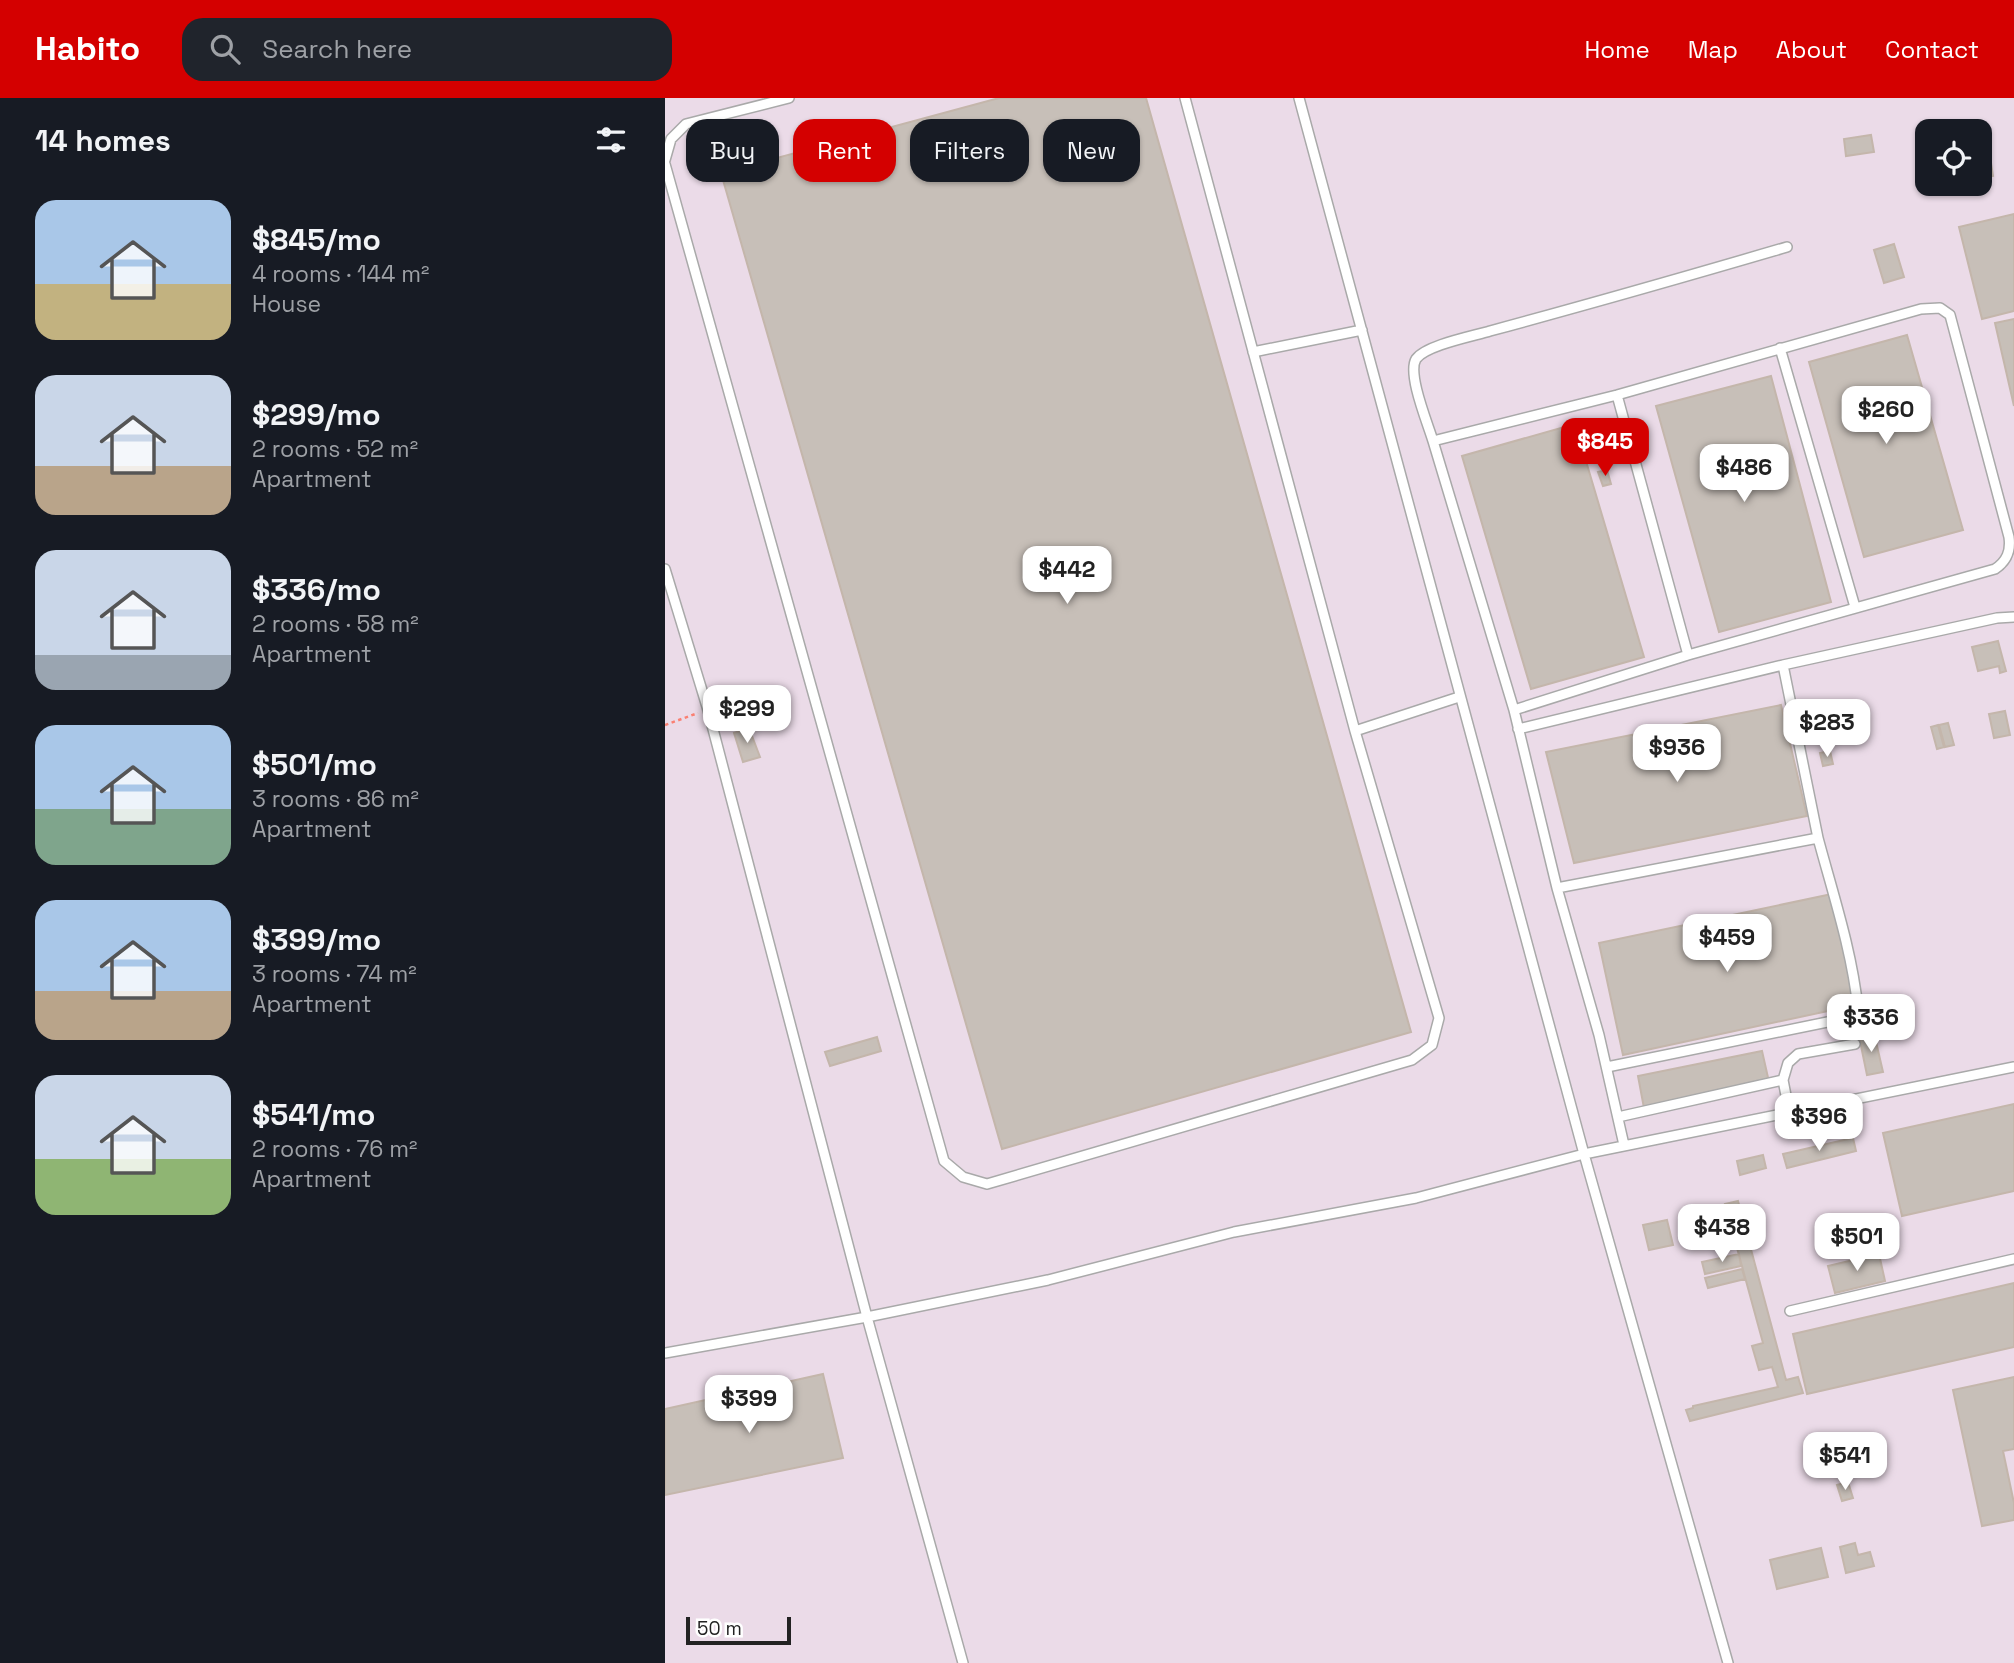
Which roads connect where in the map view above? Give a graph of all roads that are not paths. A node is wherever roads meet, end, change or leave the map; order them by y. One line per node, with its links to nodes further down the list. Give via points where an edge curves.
1 (789, 98): 4 (lane, via 686,124 671,139)
2 (1185, 98): 8 (lane)
3 (1299, 98): 6 (lane)
4 (665, 162): 19 (lane, via 944,1161 963,1177 988,1184 1412,1060 1432,1045 1439,1018)
5 (1787, 247): 10 (lane, via 1423,353 1413,369)
6 (1362, 330): 8 (lane); 16 (lane)
7 (1780, 348): 9 (lane); 12 (lane); 12 (lane, via 1921,309 1940,308 1953,323 2011,548 1996,569)
8 (1253, 352): 19 (lane)
9 (1617, 395): 10 (lane); 14 (lane)
10 (1433, 441): 17 (lane)
11 (665, 569): 32 (lane, via 708,710)
12 (1855, 607): 14 (lane)
13 (2014, 617): 15 (lane)
14 (1688, 655): 17 (lane)
15 (1783, 665): 18 (lane); 20 (lane)
16 (1459, 697): 19 (lane); 29 (lane)
17 (1514, 710): 18 (lane)
18 (1518, 729): 21 (lane)
19 (1355, 731)
20 (1818, 838): 21 (lane); 23 (lane, via 1849,955 1858,1009 1854,1014)
21 (1557, 888): 23 (lane)
22 (1855, 1044): 25 (lane, via 1798,1054 1788,1063)
23 (1607, 1067): 27 (lane)
24 (2014, 1067): 26 (lane)
25 (1783, 1080): 26 (lane); 27 (lane)
26 (1789, 1111): 28 (lane)
27 (1618, 1117): 28 (lane)
28 (1624, 1145): 29 (lane)
29 (1584, 1154): 32 (lane, via 1416,1198 1234,1232 1048,1280); 35 (lane)
30 (2014, 1259): 31 (lane)
31 (1790, 1311)
32 (867, 1317): 33 (lane); 34 (lane)
33 (665, 1353)
34 (963, 1663)
35 (1728, 1663)

